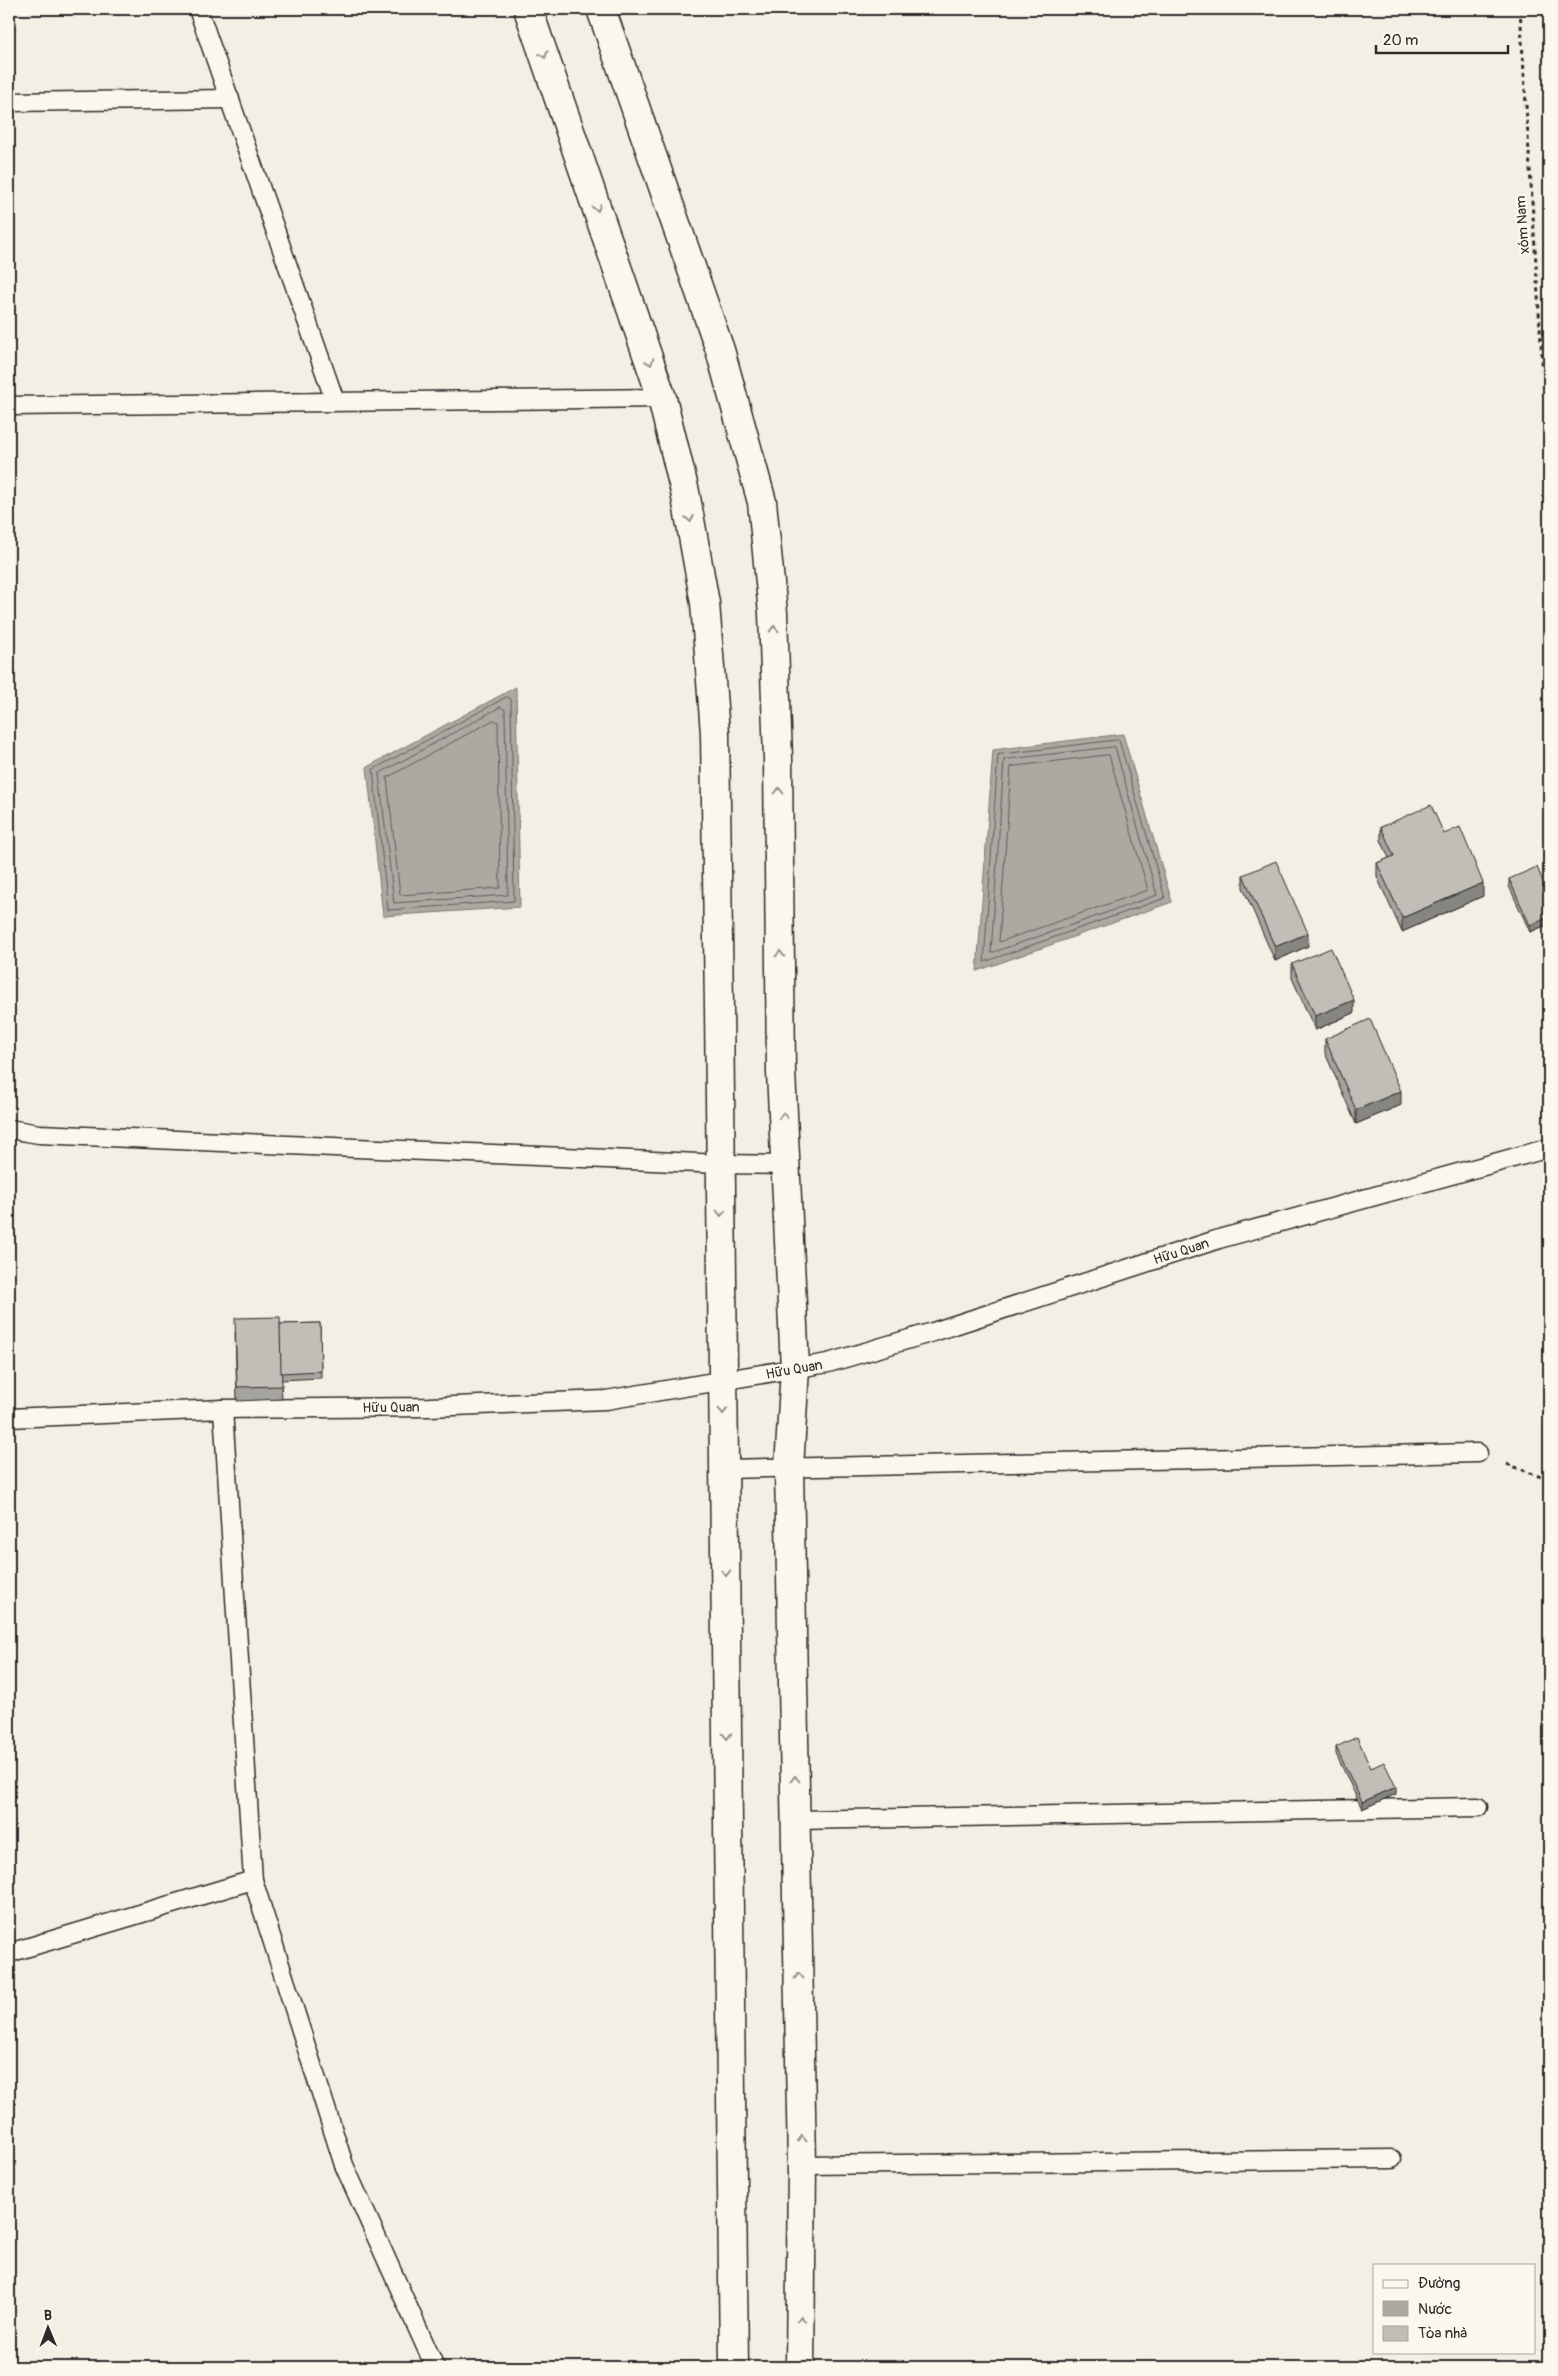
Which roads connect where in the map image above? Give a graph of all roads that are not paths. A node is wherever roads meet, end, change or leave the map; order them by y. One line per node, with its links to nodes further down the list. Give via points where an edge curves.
1 (198, 9): 4 (lane)
2 (528, 9): 6 (street, one-way to 6)
3 (601, 9): 12 (street, one-way to 3, via 781,1072 778,740 773,613 762,502 720,350)
4 (230, 99): 5 (lane); 7 (lane)
5 (9, 102)
6 (662, 398): 7 (lane); 11 (street, one-way to 11, via 686,492 706,621 714,733)
7 (335, 401): 8 (lane)
8 (9, 406)
9 (9, 1129): 11 (lane, via 39,1134)
10 (1549, 1148): 13 (lane, Hữu Quan, via 1219,1238 924,1335 828,1364)
11 (721, 1164): 12 (lane); 14 (street, one-way to 14)
12 (786, 1165): 13 (street)
13 (795, 1368): 14 (lane, Hữu Quan); 18 (street)
14 (722, 1382): 15 (lane, Hữu Quan, via 606,1400 429,1407); 19 (street, one-way to 19)
15 (223, 1409): 16 (lane, Hữu Quan); 22 (lane)
16 (9, 1418)
17 (1478, 1453): 18 (lane)
18 (789, 1468): 19 (lane); 21 (street, one-way to 18)
19 (725, 1469): 27 (street, one-way to 27)
20 (1478, 1807): 21 (lane)
21 (796, 1820): 25 (street, one-way to 21)
22 (253, 1880): 23 (lane); 26 (lane, via 344,2165)
23 (9, 1953)
24 (1392, 2159): 25 (lane)
25 (802, 2165): 28 (street, one-way to 25)
26 (435, 2367)
27 (734, 2367)
28 (800, 2367)

